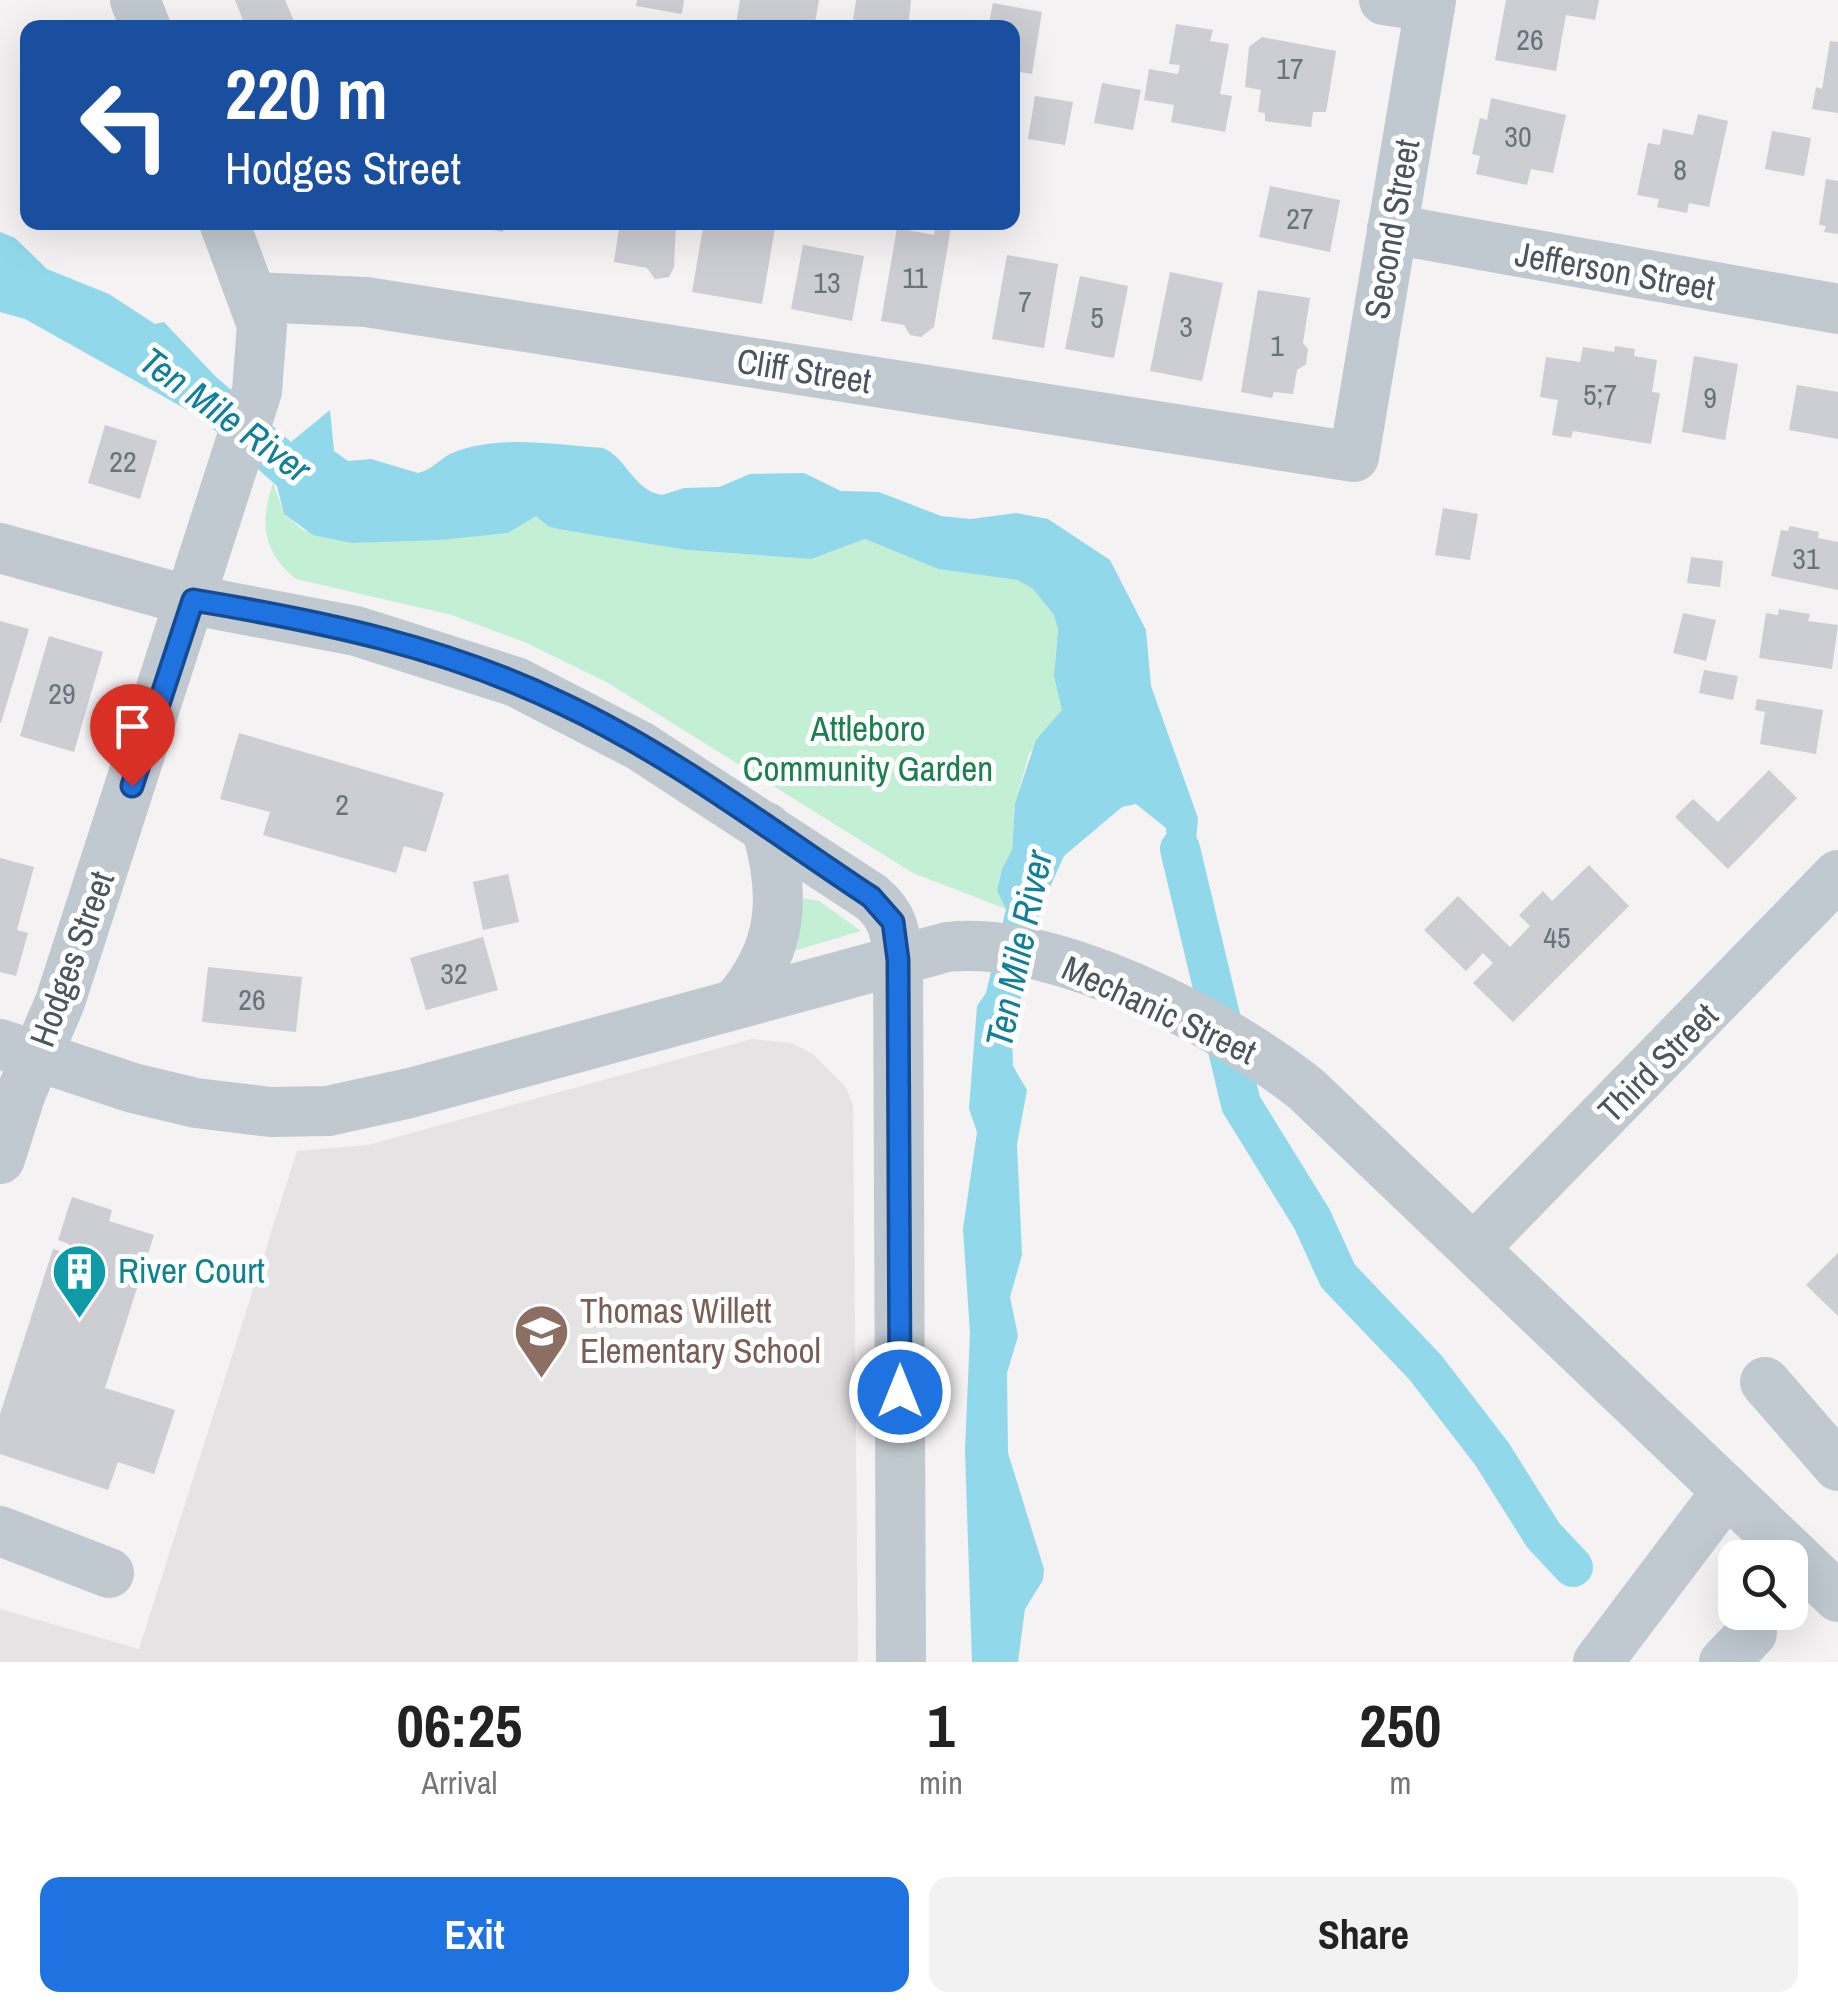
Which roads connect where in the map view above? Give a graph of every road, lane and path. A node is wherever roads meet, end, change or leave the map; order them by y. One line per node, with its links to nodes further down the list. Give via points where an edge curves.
1 (1415, 2): 2 (street, Second Street)
2 (1392, 229): 5 (street, Jefferson Street); 6 (street, Second Street)
3 (227, 230): 4 (street, Hodges Street)
4 (254, 297): 6 (street, Cliff Street, via 366,302); 8 (street, Hodges Street, via 263,341 257,391)
5 (1838, 309)
6 (1354, 457)
7 (0, 548): 8 (street)
8 (193, 600): 9 (street, via 356,631 516,682 616,731); 13 (street, Hodges Street, via 60,1002)
9 (766, 828): 11 (street, via 880,904 893,922); 12 (street, via 779,886 778,931)
10 (1838, 875): 15 (street, Third Street)
11 (898, 960): 12 (street, Mechanic Street); 15 (street, Mechanic Street, via 970,945 1055,959 1193,1020 1291,1076); 22 (street)
12 (736, 1003): 13 (street, Mechanic Street, via 410,1093 315,1112 196,1103)
13 (19, 1050): 14 (street, Hodges Street)
14 (0, 1159)
15 (1474, 1248): 18 (street, Mechanic Street)
16 (1765, 1382): 17 (street)
17 (1838, 1466)
18 (1727, 1491): 21 (street, Mechanic Street); 23 (street)
19 (0, 1530): 20 (street)
20 (109, 1573)
21 (1830, 1574)
22 (900, 1662)
23 (1598, 1662)

